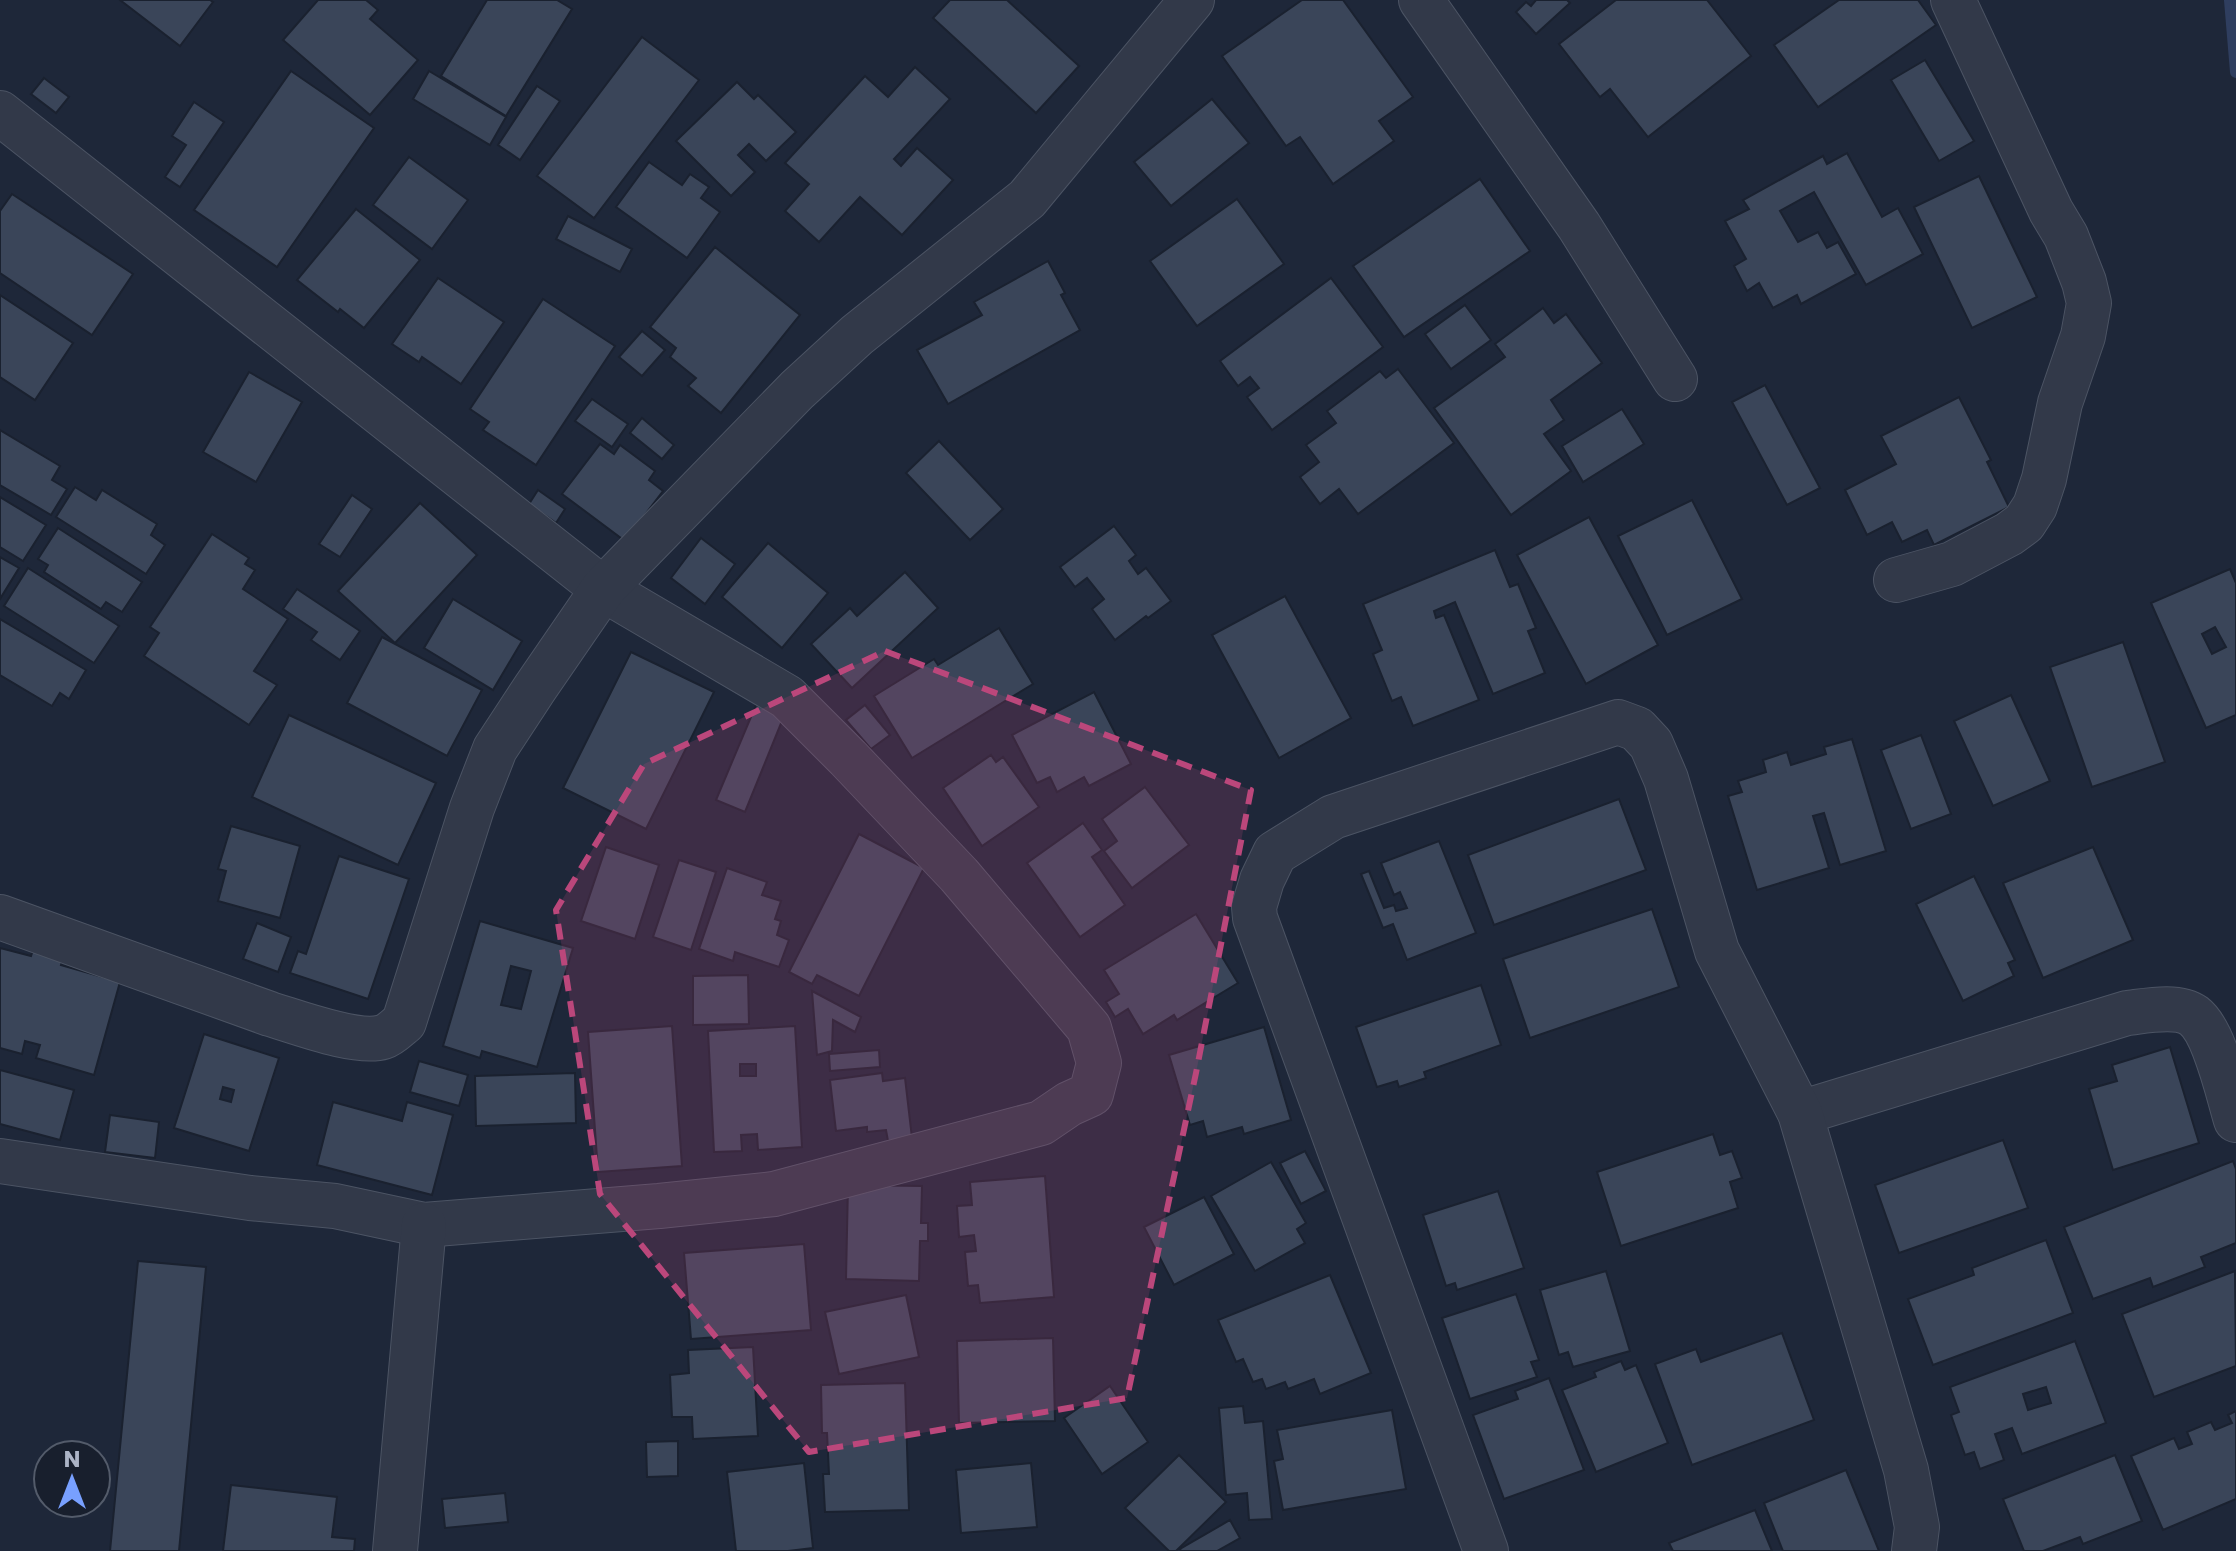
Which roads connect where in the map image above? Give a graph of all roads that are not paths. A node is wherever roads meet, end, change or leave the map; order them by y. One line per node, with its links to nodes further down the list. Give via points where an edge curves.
1 (1192, 0): 7 (street, via 1027,199 797,390)
2 (1421, 0): 5 (street, via 1579,226)
3 (1953, 0): 6 (street, via 2066,236 2089,303 2044,479 2024,523 1952,564)
4 (0, 113): 7 (street)
5 (1675, 379)
6 (1896, 580)
7 (603, 589): 8 (street, via 495,749 404,1022 384,1037 360,1038 286,1019); 12 (street, via 787,697 848,758 959,875 1089,1028 1099,1063 1091,1094 1041,1123 774,1194)
8 (0, 917)
9 (1800, 1113): 10 (street, via 2127,1013 2161,1008 2193,1015 2209,1034); 14 (street, via 1717,951 1666,779 1651,744 1637,729 1618,722 1333,817 1275,853 1262,880 1255,918); 15 (street, via 1906,1470 1917,1527)
10 (2236, 1120)
11 (0, 1161): 12 (street, via 335,1206)
12 (424, 1225): 13 (street)
13 (395, 1551)
14 (1486, 1551)
15 (1914, 1551)

